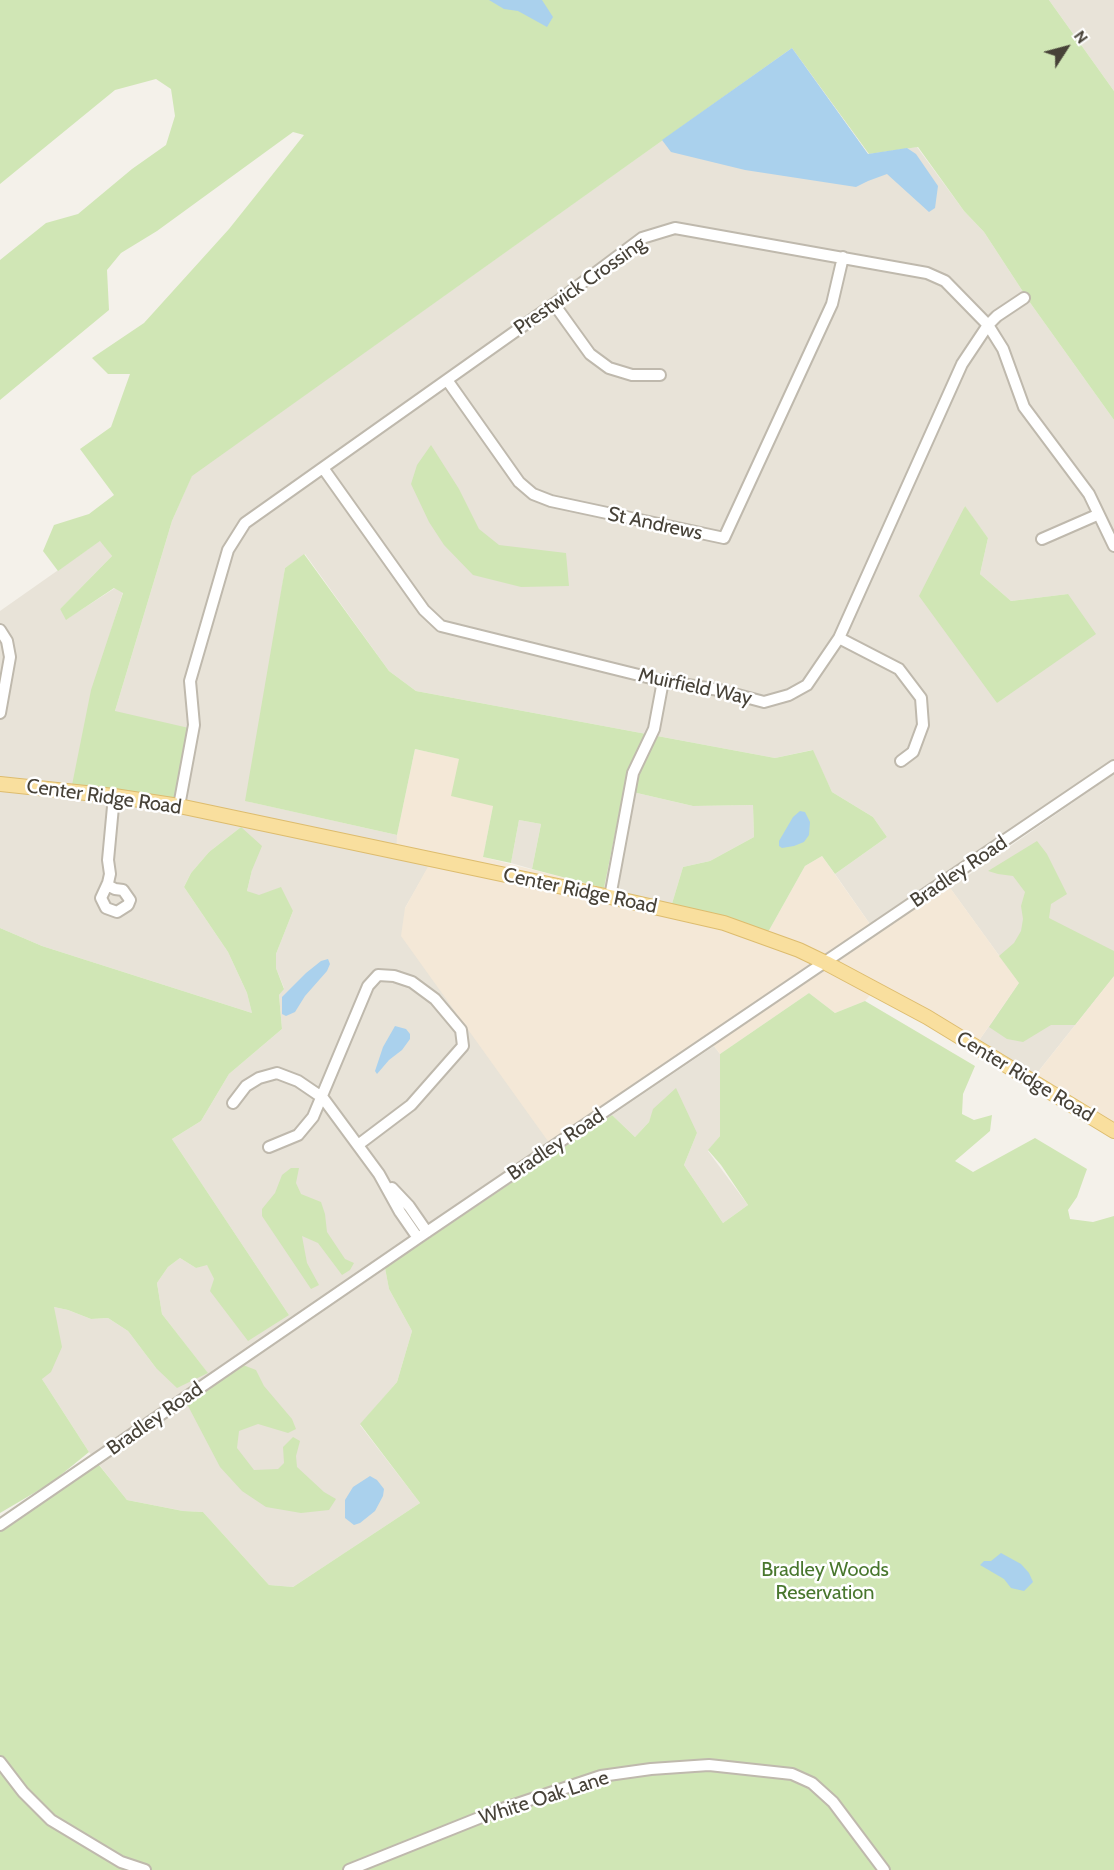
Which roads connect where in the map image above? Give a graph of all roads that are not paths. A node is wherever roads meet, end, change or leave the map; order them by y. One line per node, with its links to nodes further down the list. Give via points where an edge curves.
1 (843, 257): 3 (street, Prestwick Crossing, via 675,228 642,238); 4 (street, Prestwick Crossing, via 927,273 945,281); 6 (street, St Andrews, via 832,304 724,538 550,501 533,494 519,482)
2 (1024, 298): 4 (street, Muirfield Way)
3 (554, 304): 5 (street, via 590,354 609,368 632,375); 6 (street, Prestwick Crossing)
4 (988, 325): 8 (street, Prestwick Crossing, via 1003,349 1024,407 1089,495); 12 (street, Muirfield Way, via 962,364)
5 (660, 375)
6 (447, 380): 7 (street, Prestwick Crossing)
7 (323, 468): 13 (street, Muirfield Way, via 424,610 441,626); 19 (street, Prestwick Crossing, via 245,523 228,550 190,681 194,725)
8 (1097, 515): 9 (street); 10 (street, Prestwick Crossing)
9 (1042, 539)
10 (1114, 546)
11 (0, 630): 14 (street, via 10,657)
12 (840, 638): 13 (street, Muirfield Way, via 807,685 764,702); 15 (street, via 899,669 921,698 923,725 913,752)
13 (663, 681): 21 (street, via 654,729 633,773)
14 (0, 713)
15 (901, 761)
16 (1114, 766): 22 (street, Bradley Road)
17 (0, 784): 18 (main road, Center Ridge Road)
18 (114, 796): 19 (main road, Center Ridge Road); 20 (street)
19 (179, 806): 21 (main road, Center Ridge Road)
20 (107, 885)
21 (610, 897): 22 (main road, Center Ridge Road, via 724,923)
22 (826, 963): 25 (main road, Center Ridge Road, via 927,1017); 28 (street, Bradley Road)
23 (322, 1098): 24 (street, via 298,1081 277,1073 259,1077); 26 (street); 26 (street, via 372,980 378,975 412,982 435,999 461,1030 463,1046 411,1105); 27 (street, via 298,1135)
24 (233, 1103)
25 (1114, 1131)
26 (358, 1145): 28 (street, via 408,1206)
27 (269, 1147)
28 (423, 1235): 29 (street, Bradley Road)
29 (0, 1525)
30 (0, 1762): 31 (street, via 51,1820 121,1862)
31 (145, 1870)
32 (349, 1870): 33 (street, White Oak Lane, via 499,1810 601,1776 709,1766 792,1774 812,1783 833,1802)
33 (884, 1870)

